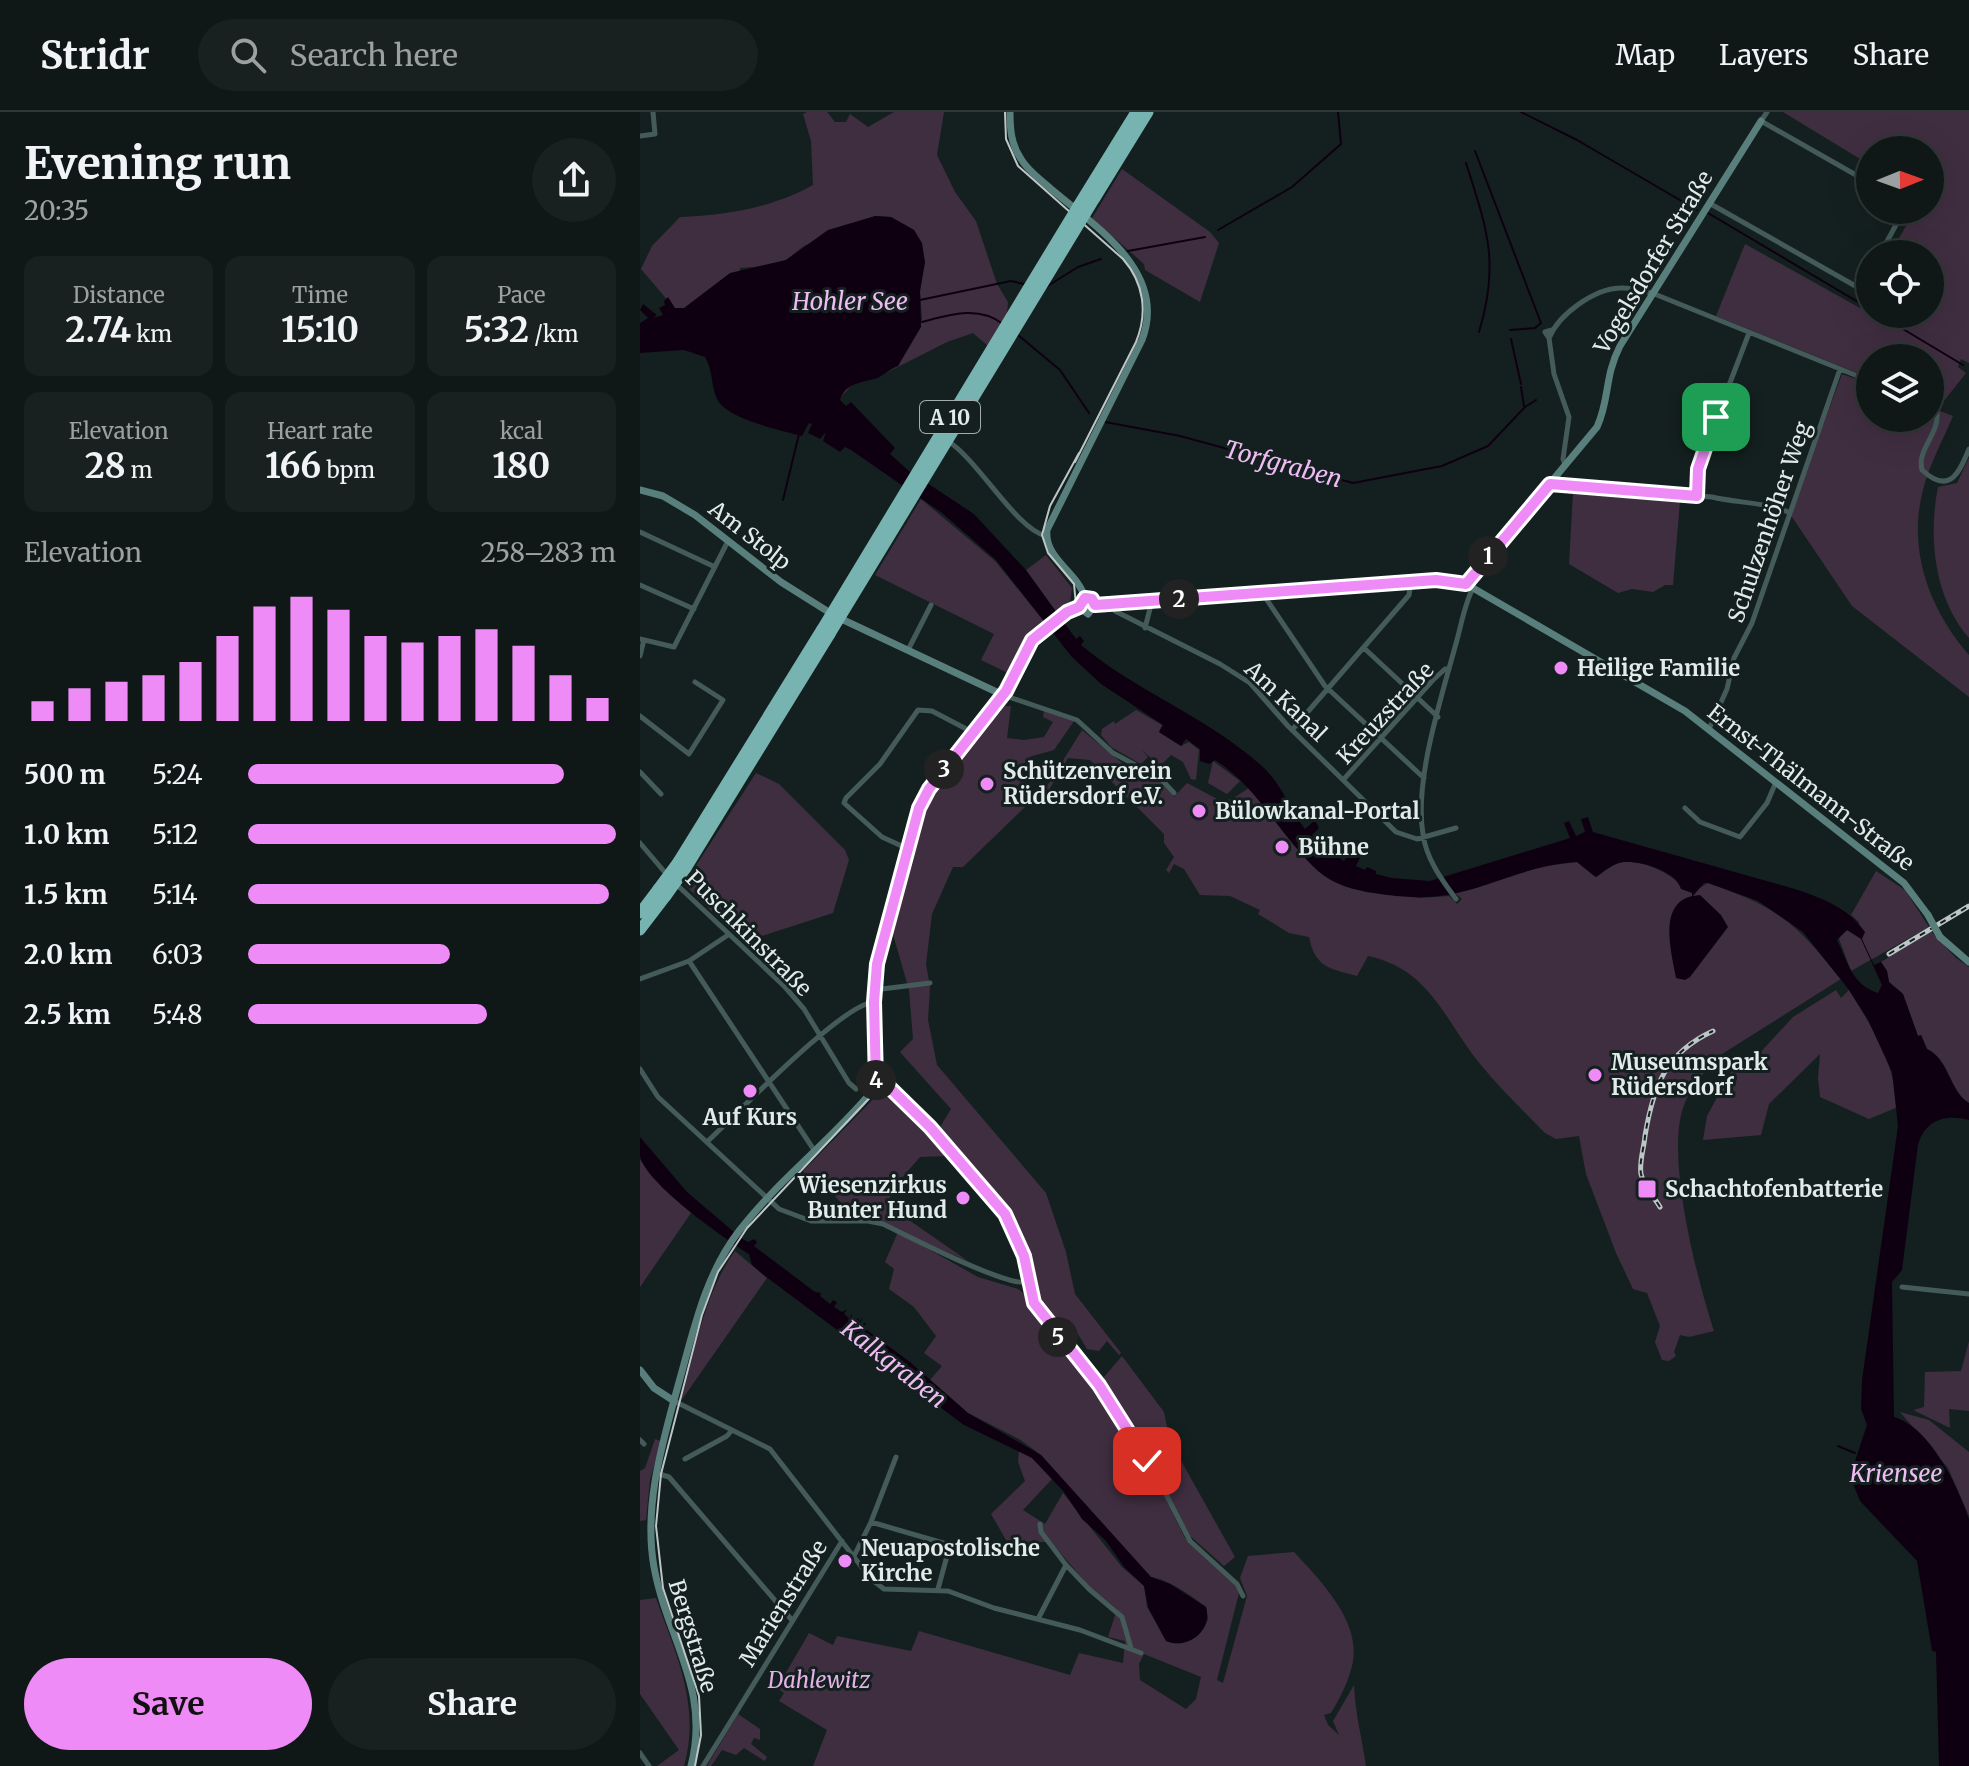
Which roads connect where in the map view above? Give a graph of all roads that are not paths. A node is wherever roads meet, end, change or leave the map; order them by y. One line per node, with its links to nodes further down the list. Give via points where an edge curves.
1 (653, 112): 7 (street, via 655,134)
2 (1010, 112): 24 (main road, via 1011,135 1023,163 1125,255 1142,280 1148,303 1142,340)
3 (1136, 112): 39 (highway, A 10, bridge)
4 (1148, 112): 39 (highway, A 10, bridge)
5 (1767, 112): 6 (street, Vogelsdorfer Straße)
6 (1761, 121): 8 (street); 9 (main road, Vogelsdorfer Straße)
7 (640, 136)
8 (1856, 175)
9 (1709, 203): 10 (street); 11 (main road, Vogelsdorfer Straße)
10 (1856, 286)
11 (1652, 293): 12 (street); 18 (main road, Vogelsdorfer Straße, via 1612,361 1597,427); 18 (street, via 1622,287 1602,291 1545,332 1569,417)
12 (1749, 333): 13 (street); 21 (street, via 1702,456)
13 (1840, 369): 14 (street); 22 (street, Schulzenhöher Weg)
14 (1856, 375)
15 (933, 431): 24 (street, via 956,446 1029,527)
16 (1933, 432): 17 (street, via 1921,458 1922,470 1941,481 1960,472)
17 (1969, 449)
18 (1565, 465): 19 (main road, Vogelsdorfer Straße)
19 (1550, 484): 21 (street); 29 (main road, Vogelsdorfer Straße)
20 (640, 490): 25 (main road, Am Stolp, via 663,496)
21 (1697, 496): 22 (street, via 1772,505)
22 (1788, 512): 51 (street, Schulzenhöher Weg, via 1752,623)
23 (640, 532): 26 (street)
24 (1046, 536): 31 (main road, via 1050,550)
25 (729, 540): 26 (street); 42 (main road, Am Stolp, via 835,616)
26 (715, 567): 37 (street)
27 (1411, 582): 29 (main road, Ernst-Thälmann-Straße, via 1451,580); 30 (main road, Ernst-Thälmann-Straße); 41 (street, via 1409,595)
28 (640, 585): 37 (street)
29 (1470, 586): 44 (street, Vogelsdorfer Straße); 51 (main road, Ernst-Thälmann-Straße, via 1650,689)
30 (1266, 593): 32 (main road, Ernst-Thälmann-Straße); 46 (street)
31 (1085, 598): 35 (main road); 36 (main road)
32 (1152, 601): 33 (main road, Ernst-Thälmann-Straße); 38 (street)
33 (1112, 604): 35 (main road, Ernst-Thälmann-Straße); 38 (street, Am Kanal)
34 (931, 605): 42 (street)
35 (1095, 605): 36 (main road, via 1088,614)
36 (1079, 607): 47 (main road, via 1032,640)
37 (694, 609): 40 (street, via 674,647)
38 (1145, 628): 52 (street, Am Kanal, via 1244,679)
39 (826, 631): 66 (highway, A 10, bridge)
40 (642, 640): 43 (street)
41 (1364, 648): 46 (street); 48 (street)
42 (907, 651): 47 (main road, Am Stolp)
43 (640, 656)
44 (1449, 669): 48 (street, Kreuzstraße); 50 (street, Vogelsdorfer Straße)
45 (695, 682): 49 (street, via 723,700 689,754)
46 (1328, 689): 52 (street); 54 (street)
47 (1003, 695): 53 (main road); 59 (street, via 1077,720 1113,753 1160,778)
48 (1417, 699): 50 (street); 54 (street, Kreuzstraße)
49 (640, 716)
50 (1438, 717): 56 (street, Vogelsdorfer Straße)
51 (1709, 729): 58 (main road, Ernst-Thälmann-Straße)
52 (1292, 730): 57 (street, Am Kanal)
53 (974, 733): 65 (main road, via 929,789); 65 (street, via 918,710 887,756 844,803 882,837)
54 (1382, 739): 56 (street); 57 (street, Kreuzstraße)
55 (640, 772): 60 (street)
56 (1424, 778): 63 (street, Vogelsdorfer Straße)
57 (1344, 779): 63 (street, Am Kanal, via 1396,832)
58 (1777, 782): 61 (street, via 1740,837 1700,822); 72 (main road, Ernst-Thälmann-Straße, bridge, via 1904,883 1940,937)
59 (1174, 793)
60 (661, 794)
61 (1685, 808)
62 (1456, 828): 63 (street)
63 (1423, 837): 67 (street, Vogelsdorfer Straße, via 1438,875)
64 (640, 843): 70 (street, Puschkinstraße)
65 (906, 848): 75 (main road)
66 (662, 892): 68 (highway, A 10); 69 (highway, A 10)
67 (1456, 899)
68 (640, 913)
69 (640, 930)
70 (728, 935): 71 (street); 77 (street, Puschkinstraße, via 785,987)
71 (689, 961): 73 (street); 80 (street)
72 (1969, 962)
73 (640, 979)
74 (930, 983): 75 (street)
75 (874, 990): 76 (main road)
76 (874, 1002): 77 (street, via 862,1004); 79 (main road)
77 (820, 1036): 80 (street); 81 (street, Puschkinstraße)
78 (640, 1069): 82 (street, via 658,1097)
79 (876, 1081): 83 (main road, Bergstraße); 85 (street, via 930,1127 1005,1214 1024,1256)
80 (769, 1084): 82 (street); 83 (street)
81 (856, 1089)
82 (709, 1140): 84 (street)
83 (814, 1150): 84 (main road, Bergstraße)
84 (764, 1202): 85 (street, via 802,1220 883,1224 971,1266); 89 (main road, Bergstraße, via 718,1264)
85 (1027, 1282): 100 (street, via 1040,1314 1099,1385 1147,1461 1190,1541 1237,1584)
86 (1902, 1287): 87 (street)
87 (1969, 1294)
88 (640, 1370): 89 (main road)
89 (674, 1401): 90 (street); 93 (main road, Bergstraße)
90 (732, 1430): 92 (street); 96 (street, via 770,1449)
91 (896, 1457): 94 (street)
92 (685, 1459)
93 (656, 1473): 101 (street, via 669,1477); 107 (main road, Bergstraße, via 652,1554 664,1610 696,1699)
94 (871, 1522): 97 (street); 99 (street, via 950,1545)
95 (1040, 1524): 98 (street)
96 (842, 1541): 97 (street); 101 (street, Marienstraße)
97 (854, 1556): 99 (street, via 884,1589)
98 (1066, 1565): 102 (street); 103 (street, via 1118,1611)
99 (938, 1589): 102 (street)
100 (1243, 1596)
101 (791, 1619): 108 (street, Marienstraße)
102 (1038, 1619): 103 (street)
103 (1131, 1648): 104 (street)
104 (1141, 1653)
105 (640, 1753): 106 (street)
106 (649, 1766)
107 (691, 1766)
108 (703, 1766)

